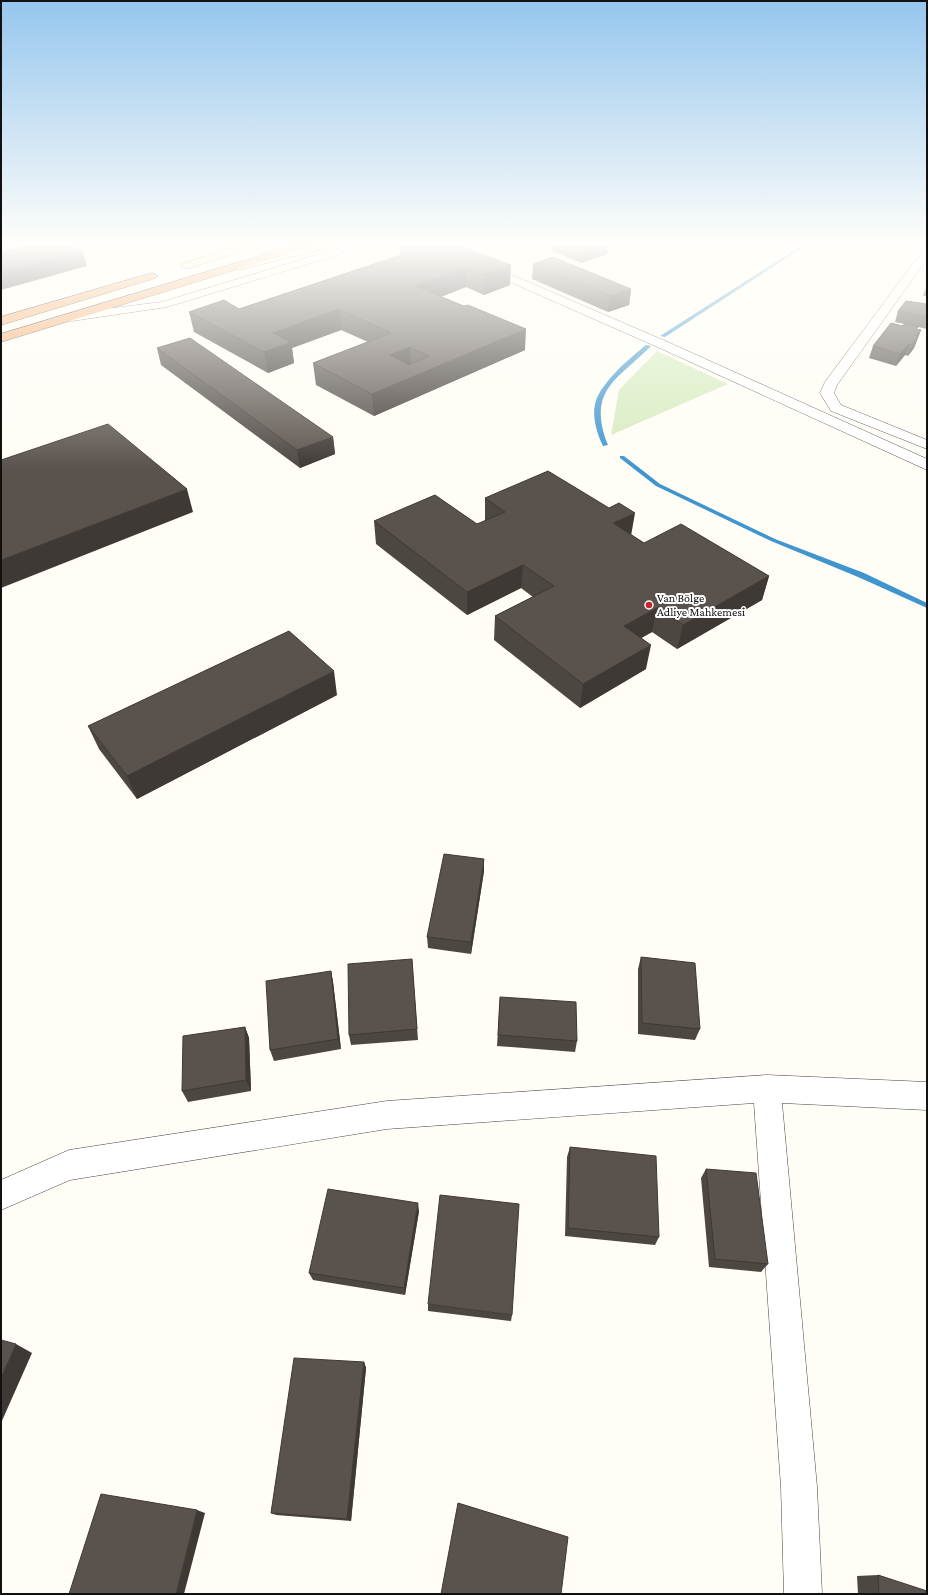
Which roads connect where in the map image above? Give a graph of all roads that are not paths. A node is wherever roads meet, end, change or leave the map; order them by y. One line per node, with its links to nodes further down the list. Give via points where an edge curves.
1 (60, 320): 4 (highway)
2 (607, 320): 6 (street)
3 (877, 320): 5 (street, via 830,385 827,393 836,408)
4 (1, 338)
5 (927, 445)
6 (927, 465)
7 (767, 1089): 8 (street); 9 (street, via 387,1115 69,1165); 10 (street, via 800,1487)
8 (927, 1096)
9 (1, 1195)
10 (803, 1594)

